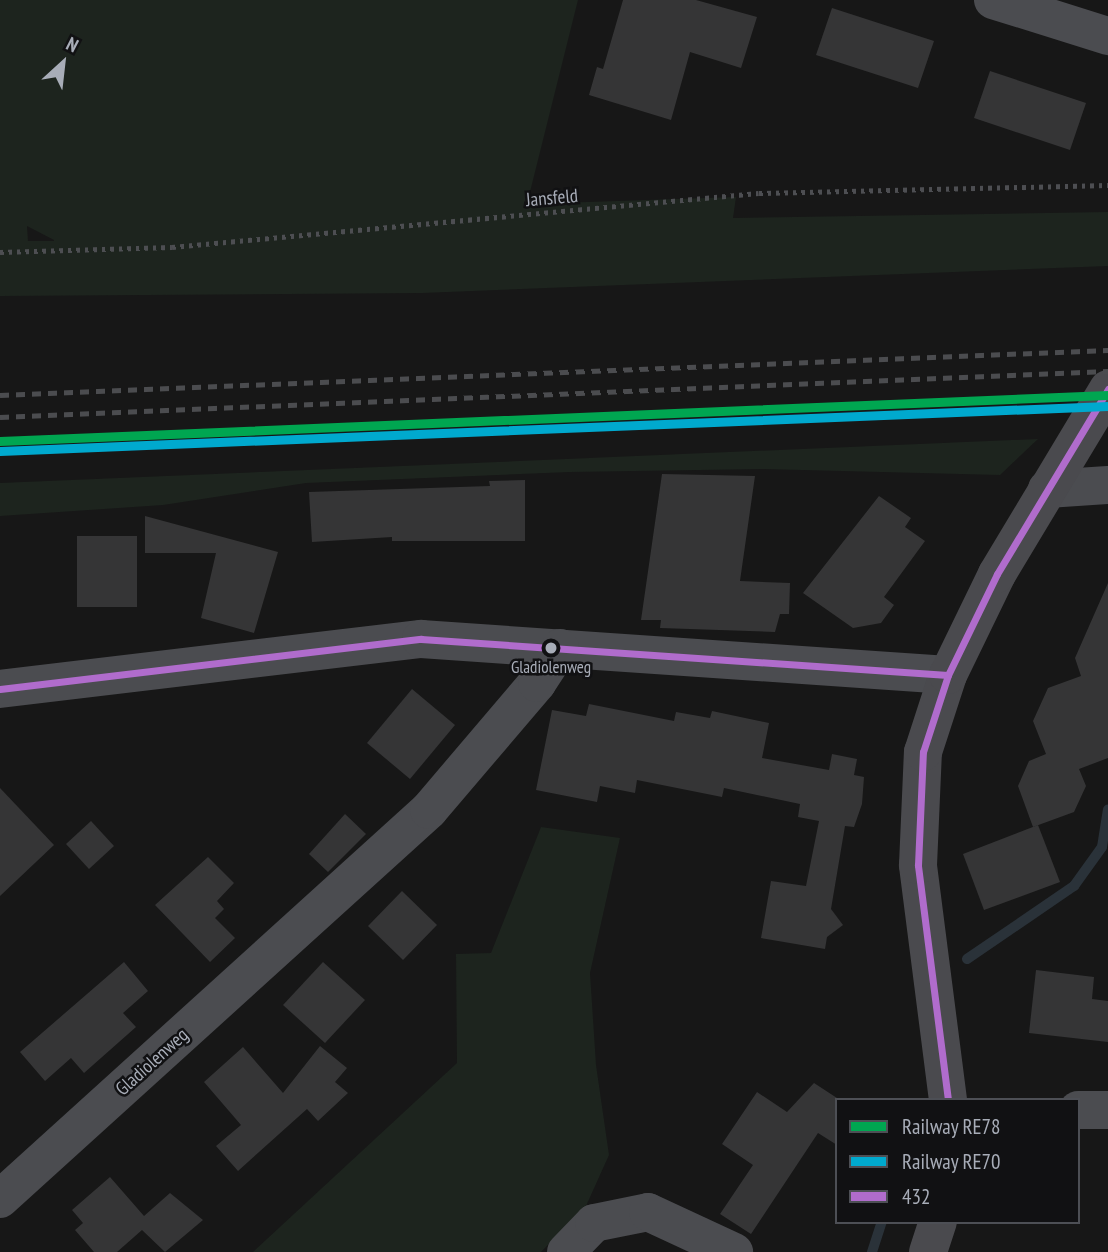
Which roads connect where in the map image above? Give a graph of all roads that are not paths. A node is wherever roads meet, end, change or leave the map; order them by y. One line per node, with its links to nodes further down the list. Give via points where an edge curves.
1 (993, 0): 2 (street)
2 (1108, 36)
3 (1108, 388): 5 (main road)
4 (1108, 485): 5 (street)
5 (1046, 489): 7 (main road, via 997,574)
6 (560, 648): 7 (street); 8 (street, via 421,639); 12 (street, Gladiolenweg, via 429,810)
7 (948, 675): 9 (main road, via 923,752 918,865)
8 (0, 689)
9 (948, 1098)
10 (1080, 1110): 11 (street)
11 (1108, 1110)
12 (0, 1199)
13 (937, 1224): 16 (main road)
14 (566, 1252): 15 (street, via 594,1223 648,1212)
15 (734, 1252)
16 (928, 1252)

